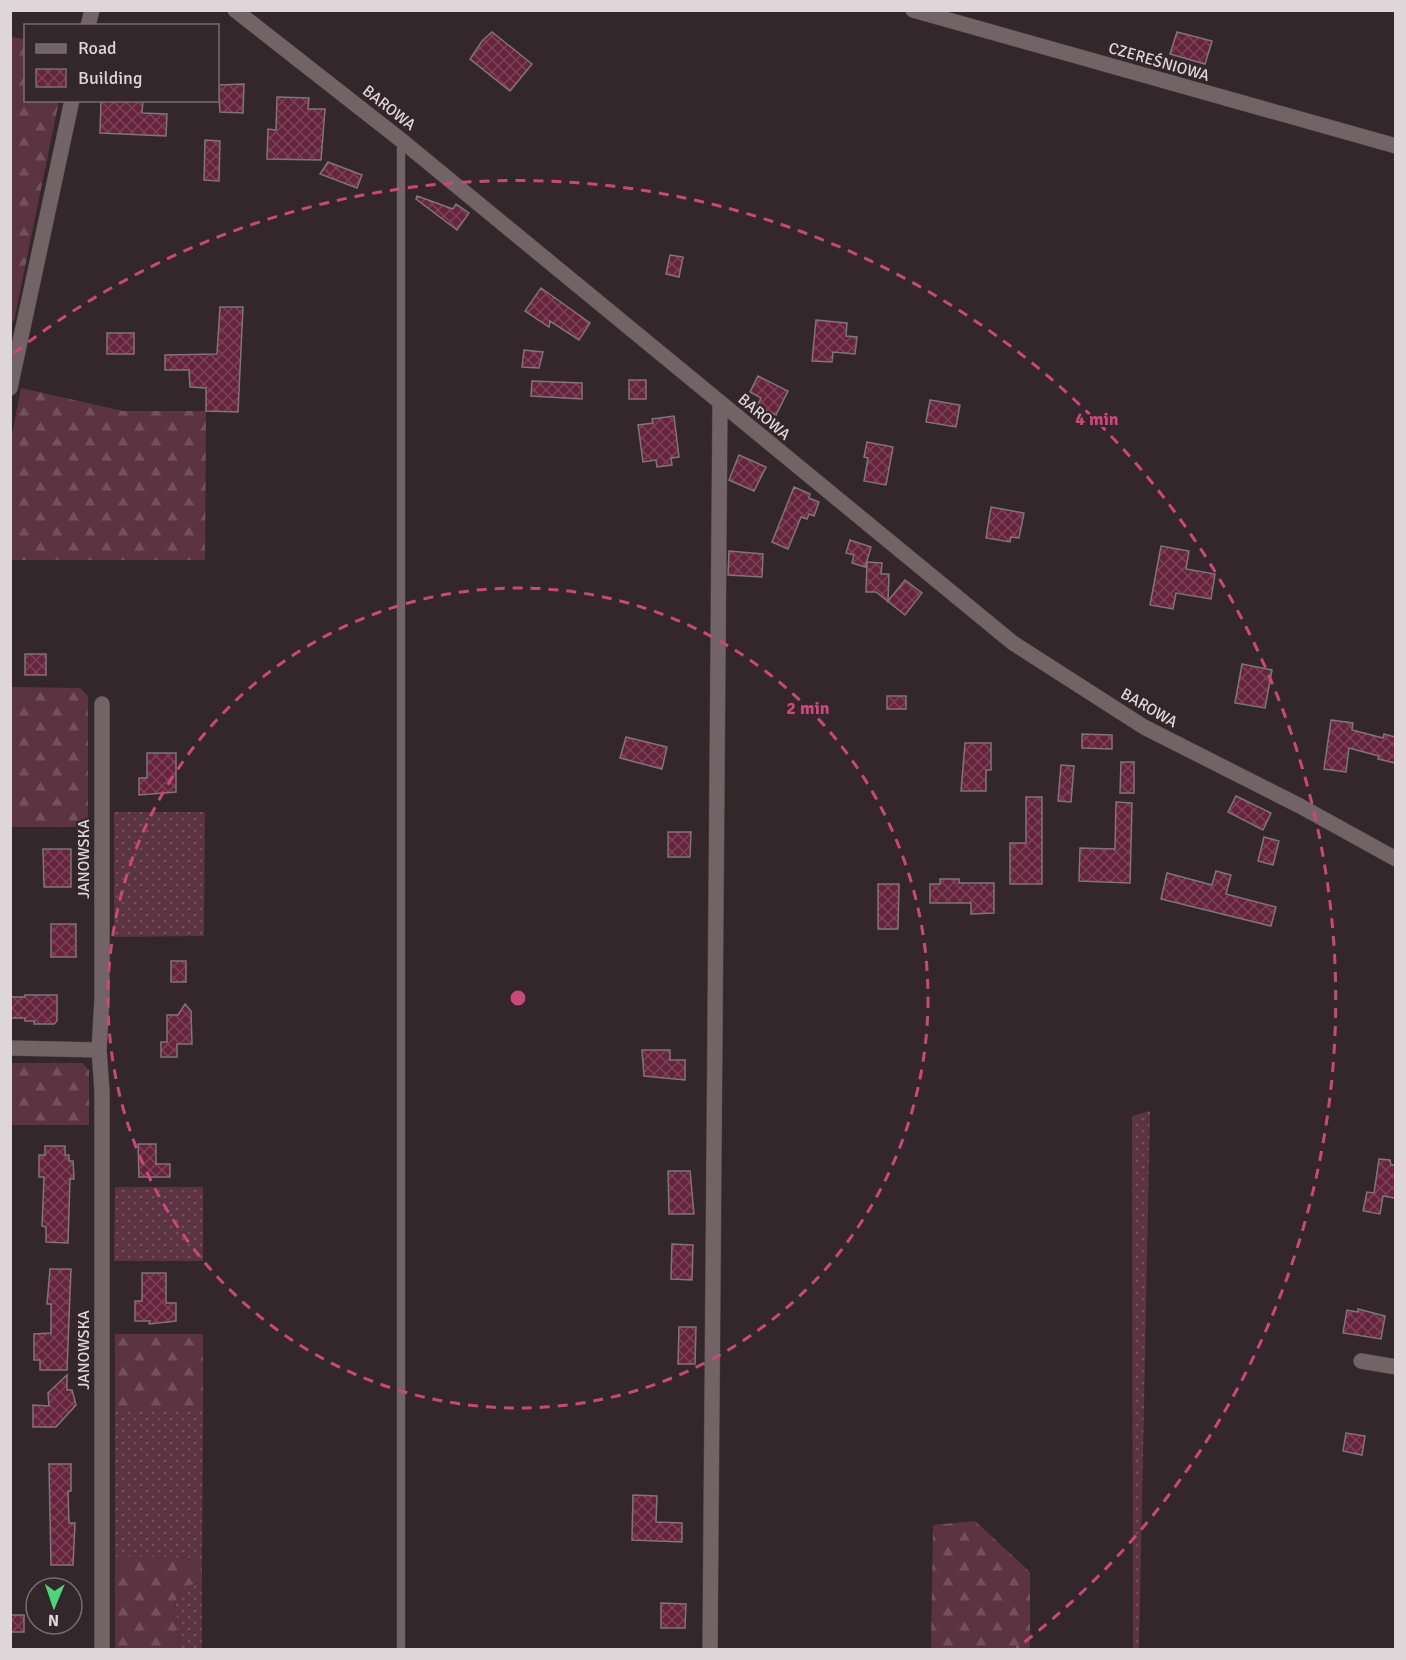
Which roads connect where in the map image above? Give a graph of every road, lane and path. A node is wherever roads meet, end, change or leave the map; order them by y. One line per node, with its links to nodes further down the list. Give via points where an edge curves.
1 (235, 10): 4 (street, BAROWA)
2 (913, 10): 5 (street, CZEREŚNIOWA)
3 (72, 102): 6 (street)
4 (401, 140): 7 (street, BAROWA); 15 (lane)
5 (1395, 146)
6 (10, 388)
7 (720, 405): 9 (street, BAROWA, via 1012,643 1144,727 1300,806); 16 (street)
8 (102, 704): 11 (street, JANOWSKA)
9 (1395, 860)
10 (10, 1048): 11 (street)
11 (99, 1050): 14 (street, JANOWSKA)
12 (1361, 1361): 13 (street)
13 (1395, 1367)
14 (102, 1650)
15 (401, 1650)
16 (710, 1650)

